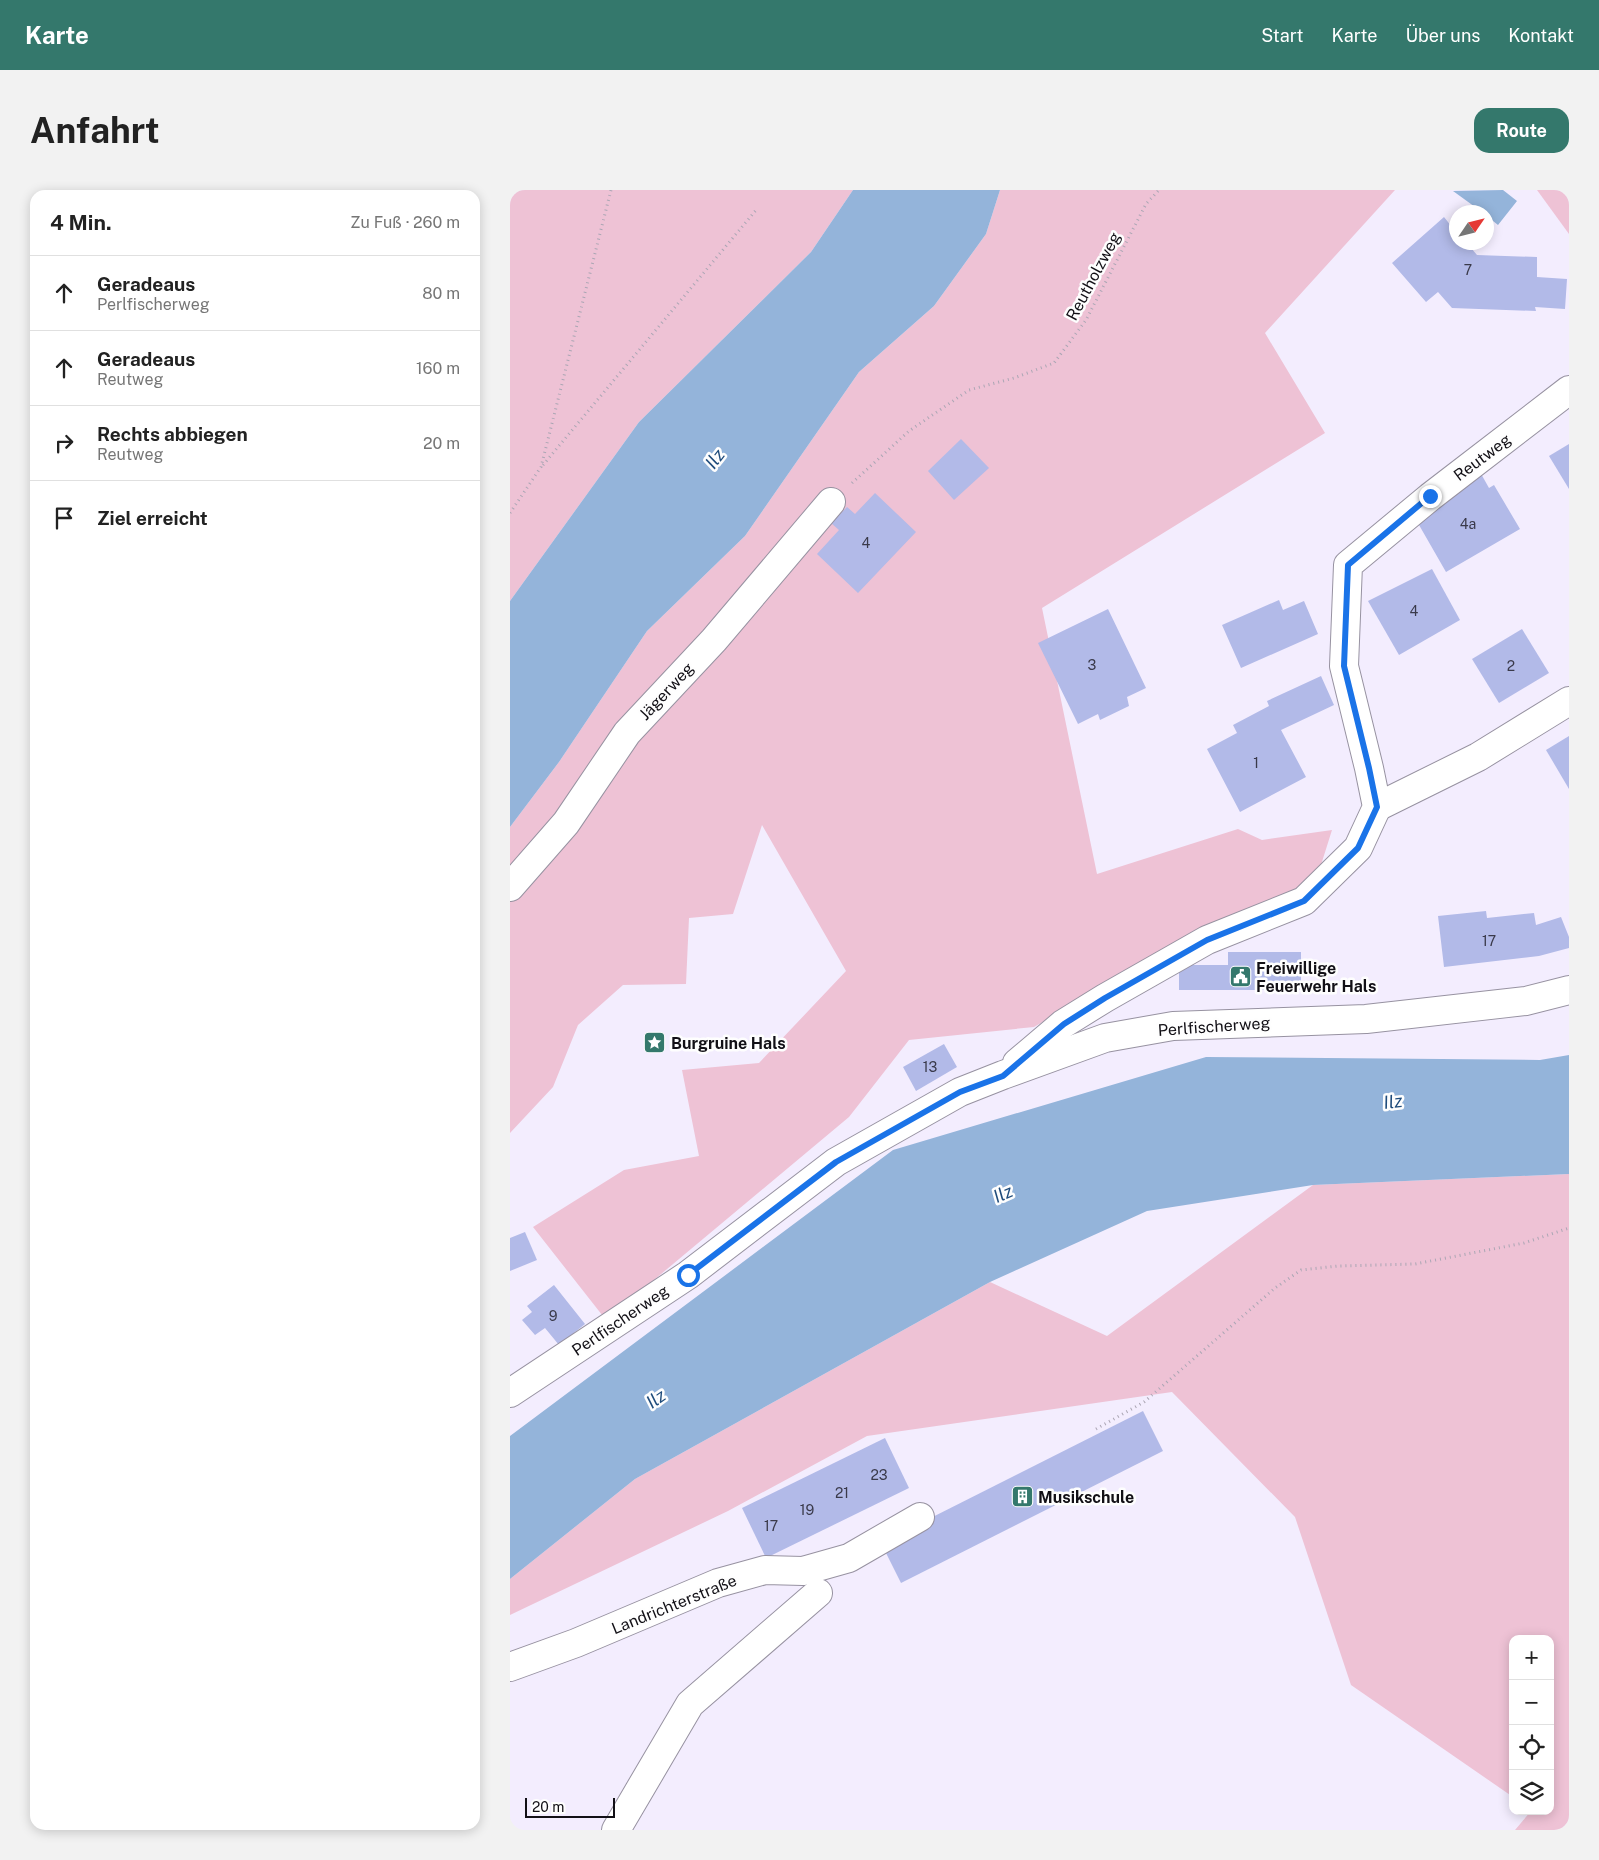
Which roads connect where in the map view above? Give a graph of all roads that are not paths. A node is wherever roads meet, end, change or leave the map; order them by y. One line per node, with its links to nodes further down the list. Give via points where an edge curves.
1 (1569, 390): 4 (street, Reutweg, via 1430,496 1348,565 1344,666)
2 (831, 502): 5 (street, Jägerweg, via 714,640 627,733 566,823)
3 (1569, 702): 4 (street, via 1478,757)
4 (1377, 807): 7 (street, via 1358,848 1304,901 1207,940 1105,998 1064,1024)
5 (510, 887)
6 (1569, 990): 7 (street, Perlfischerweg, via 1526,1001 1366,1019 1173,1026 1105,1038)
7 (1003, 1076): 8 (street, Perlfischerweg, via 960,1092 836,1162 688,1275)
8 (510, 1393)
9 (920, 1518): 11 (street, Landrichterstraße, via 849,1558 803,1571 765,1570 718,1583)
10 (818, 1593): 12 (street, via 690,1704)
11 (510, 1667)
12 (616, 1830)

